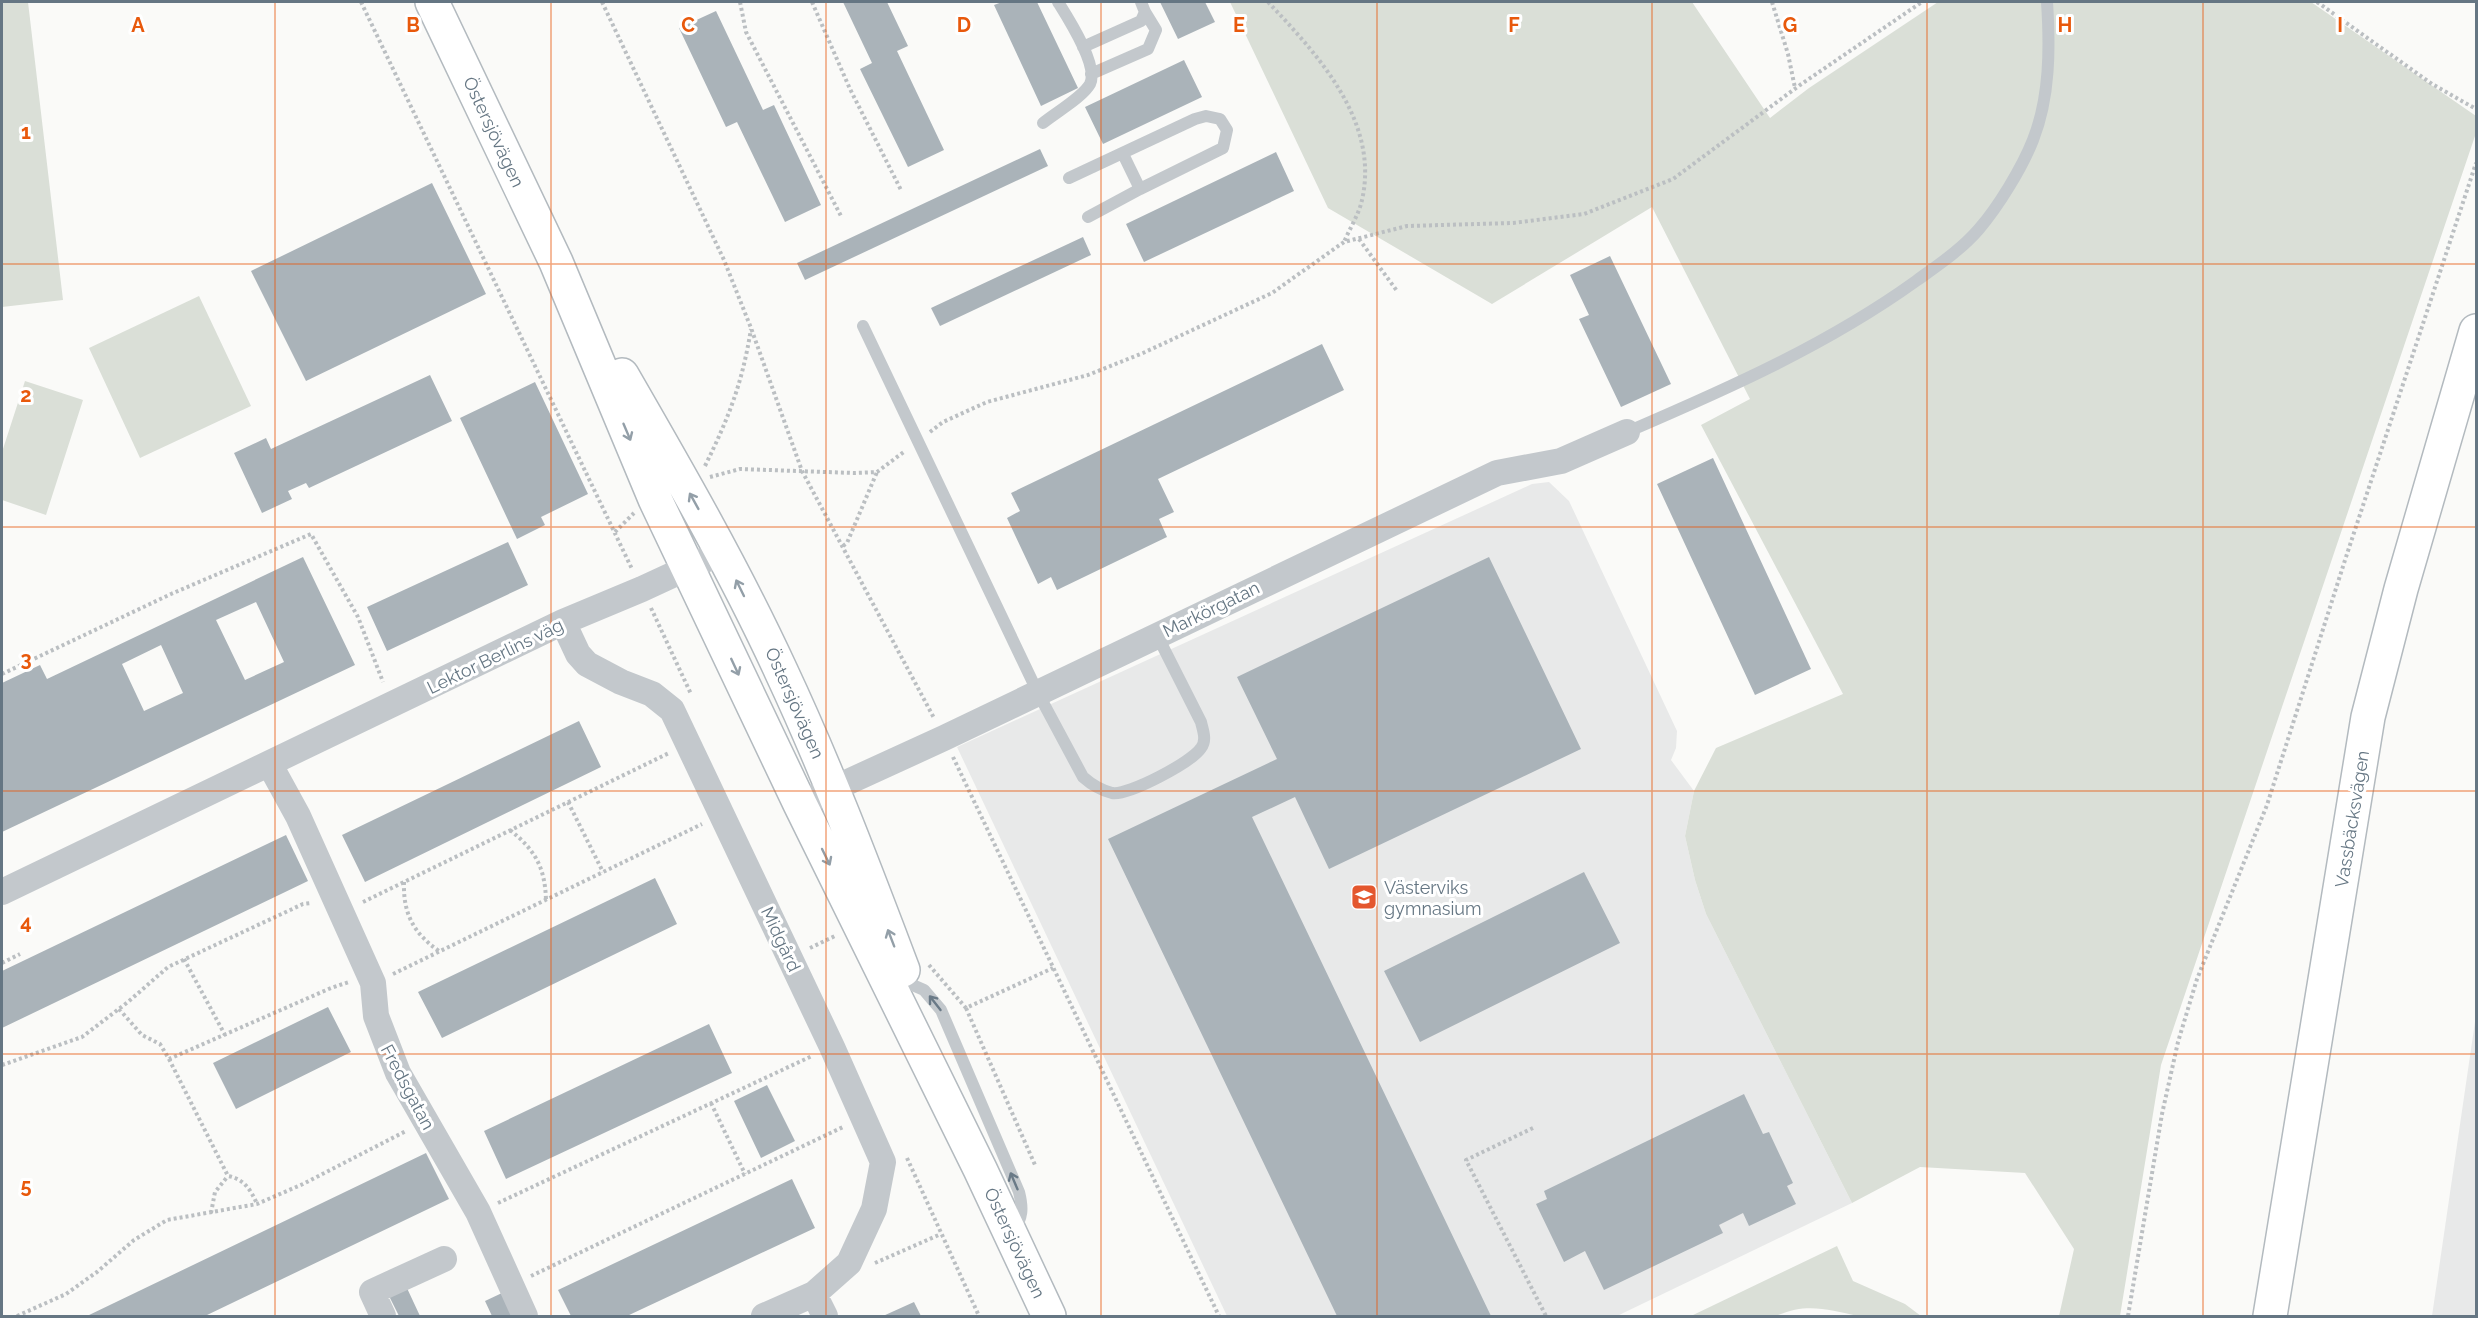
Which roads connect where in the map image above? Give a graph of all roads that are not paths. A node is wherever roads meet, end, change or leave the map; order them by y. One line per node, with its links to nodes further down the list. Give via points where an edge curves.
1 (432, 2): 12 (main road, Östersjövägen)
2 (1058, 2): 5 (lane)
3 (2047, 2): 15 (lane, via 2044,104 2035,132 1998,204 1978,230 1956,252 1897,295 1838,332 1742,382)
4 (1143, 7): 5 (lane, via 1141,21); 6 (lane, via 1156,30 1148,49)
5 (1083, 47): 6 (lane)
6 (1091, 74): 7 (lane, via 1091,83 1079,97)
7 (1042, 123)
8 (1123, 154): 9 (lane); 10 (lane); 10 (lane, via 1206,116 1220,119 1227,130 1223,148)
9 (1069, 178)
10 (1140, 189): 11 (lane)
11 (1088, 217)
12 (556, 262): 16 (main road, Östersjövägen, one-way to 12, via 691,482); 17 (main road, Östersjövägen, one-way to 17, via 655,499)
13 (863, 326): 20 (lane)
14 (2476, 331): 34 (main road, Vassbäcksvägen, via 2368,717)
15 (1627, 432): 19 (street, Markörgatan, via 1560,461 1497,473)
16 (722, 552): 17 (street, Lektor Berlins väg); 22 (main road, Östersjövägen, one-way to 16, via 781,670)
17 (689, 567): 18 (street, Lektor Berlins väg); 23 (main road, Östersjövägen, one-way to 23)
18 (563, 622): 21 (street, Lektor Berlins väg); 29 (street, Midgård, via 587,664 652,694 672,710 883,1162 874,1209 849,1263)
19 (1157, 635): 20 (street, Markörgatan); 20 (lane, via 1205,736 1194,757 1127,792 1113,793 1095,787 1083,777)
20 (1038, 693): 22 (street, Markörgatan)
21 (270, 765): 24 (street, Lektor Berlins väg); 31 (street, Fredsgatan, via 298,816 372,980 376,1016 398,1073 478,1212)
22 (833, 789): 23 (street, Markörgatan); 25 (main road, Östersjövägen, one-way to 22)
23 (800, 804): 26 (main road, Östersjövägen, one-way to 26)
24 (2, 892)
25 (918, 973): 26 (main road, Östersjövägen); 27 (lane, one-way to 25, via 1022,1215 1019,1192 941,1010 924,990)
26 (980, 1169): 27 (main road, Östersjövägen)
27 (1011, 1234): 33 (main road, Östersjövägen)
28 (444, 1259): 30 (street, via 372,1292)
29 (820, 1305): 32 (street)
30 (383, 1317)
31 (525, 1317)
32 (764, 1317)
33 (1050, 1317)
34 (2270, 1317)

